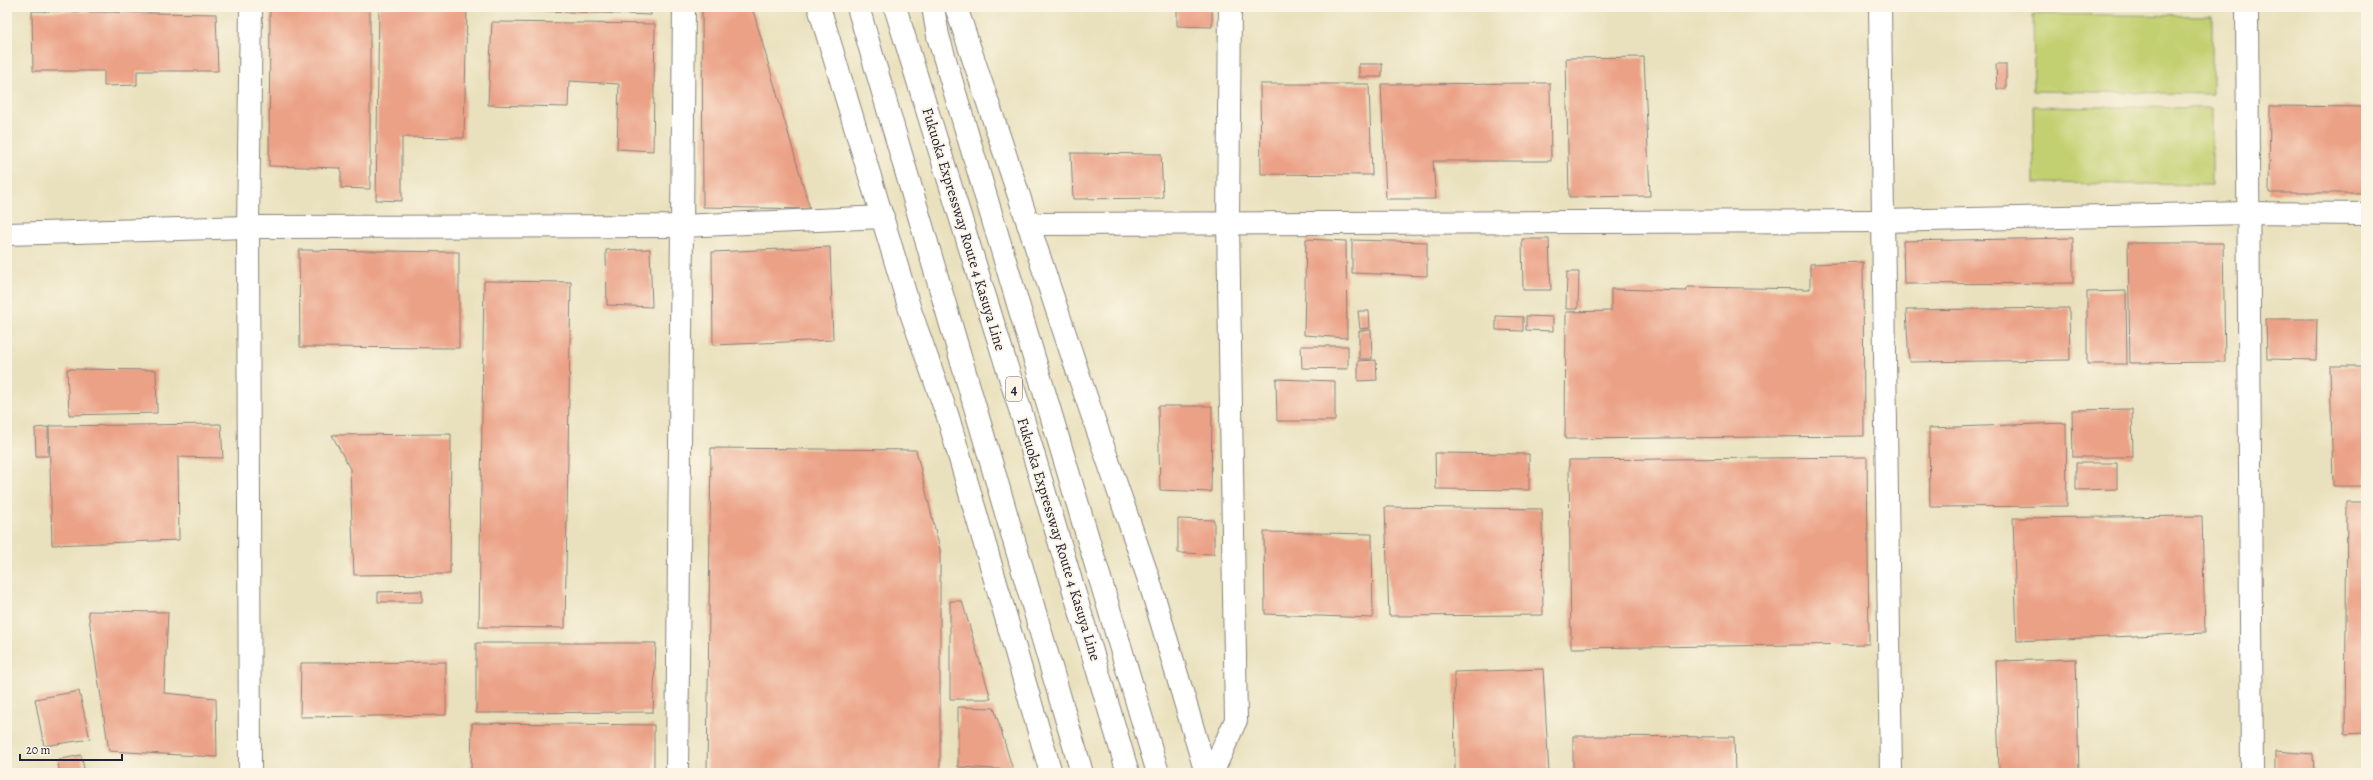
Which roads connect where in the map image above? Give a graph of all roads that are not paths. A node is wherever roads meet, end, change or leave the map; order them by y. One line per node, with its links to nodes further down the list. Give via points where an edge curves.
1 (251, 7): 18 (main road)
2 (684, 7): 17 (main road)
3 (819, 7): 13 (main road)
4 (858, 7): 23 (main road)
5 (895, 7): 24 (main road, Fukuoka Expressway Route 4 Kasuya Line / 4, via 1021,411)
6 (933, 7): 25 (main road, via 938,36)
7 (956, 7): 16 (main road)
8 (1230, 7): 14 (main road)
9 (1880, 7): 15 (main road)
10 (2247, 7): 11 (main road)
11 (2249, 213): 12 (main road); 15 (main road); 29 (main road)
12 (2366, 214)
13 (883, 217): 17 (main road); 22 (main road, via 911,313 948,417)
14 (1228, 222): 15 (main road); 16 (main road); 27 (main road, via 1236,720)
15 (1882, 222): 28 (main road)
16 (1028, 224): 26 (main road, via 1149,580)
17 (682, 226): 18 (main road); 21 (main road)
18 (248, 227): 19 (main road); 20 (main road)
19 (7, 234)
20 (250, 773)
21 (677, 773)
22 (1051, 773)
23 (1082, 773)
24 (1128, 773)
25 (1158, 773)
26 (1206, 773)
27 (1212, 773)
28 (1891, 773)
29 (2252, 773)

